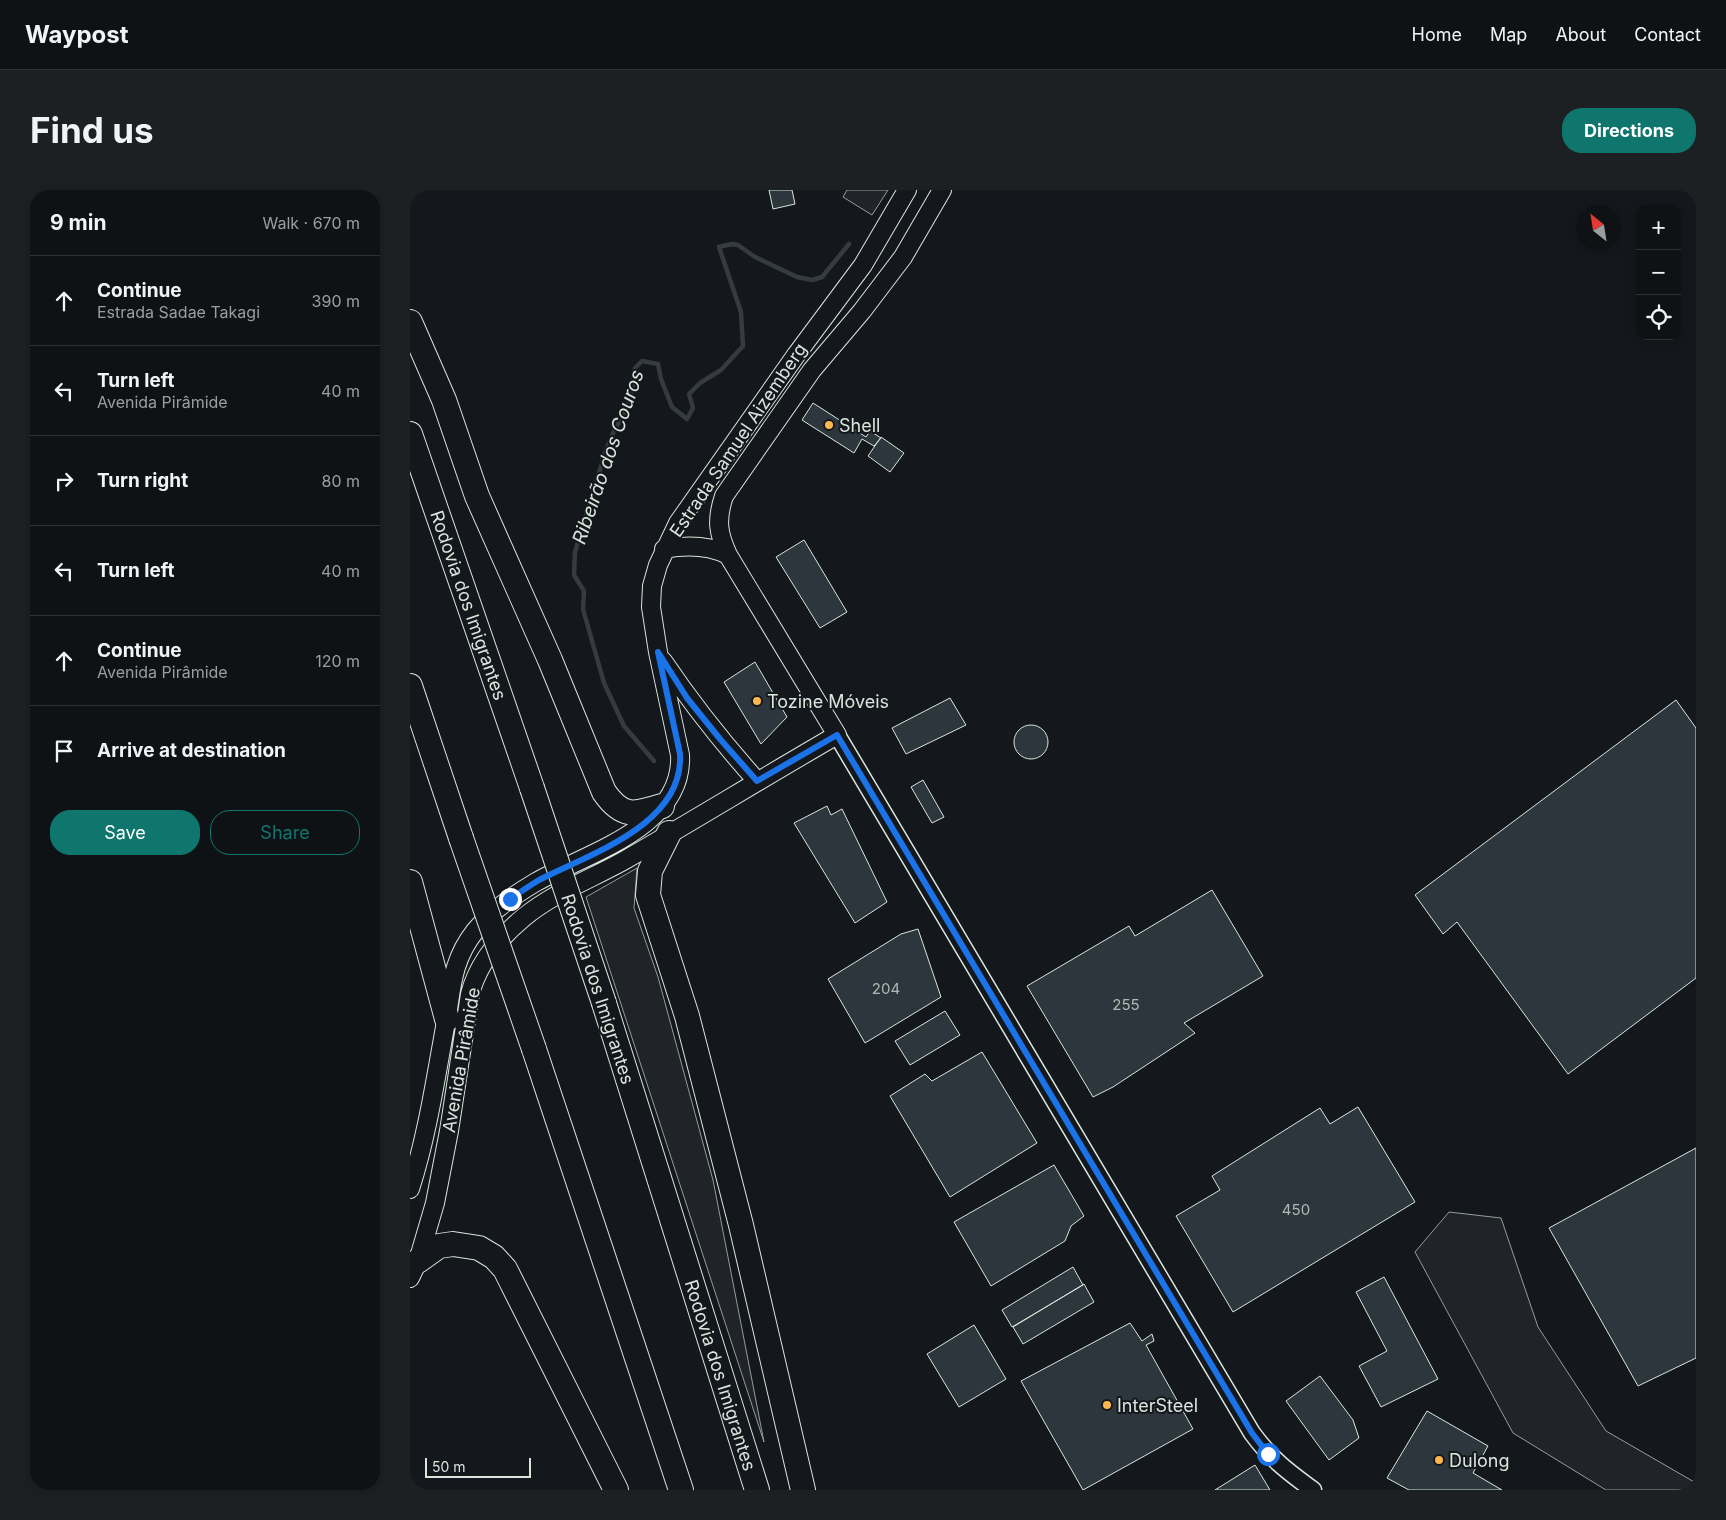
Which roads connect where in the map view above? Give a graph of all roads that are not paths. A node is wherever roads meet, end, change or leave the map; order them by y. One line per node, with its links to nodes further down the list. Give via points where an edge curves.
1 (907, 190): 5 (main road, Estrada Samuel Aizemberg, via 863,264 778,379 678,523)
2 (942, 190): 6 (main road, Estrada Samuel Aizemberg, via 903,257 812,370 724,496 718,523)
3 (410, 322): 12 (highway, via 444,400 477,496 604,792 612,803 628,813)
4 (410, 434): 20 (highway, Rodovia dos Imigrantes, bridge, via 604,1003)
5 (664, 549): 6 (main road, via 681,546 713,548); 7 (main road, Estrada Samuel Aizemberg, via 654,576 651,597)
6 (728, 555): 9 (main road, Estrada Samuel Aizemberg)
7 (658, 652): 10 (main road, Estrada Samuel Aizemberg); 11 (main road, via 687,698)
8 (410, 686): 19 (highway, bridge)
9 (837, 735): 11 (main road, Avenida Pirâmide); 22 (street, via 1252,1433 1274,1460)
10 (678, 744): 12 (main road, Avenida Pirâmide, via 679,776)
11 (757, 781): 13 (main road, Avenida Pirâmide)
12 (662, 806): 15 (main road, Avenida Pirâmide, via 652,818 625,836 537,881 493,912 475,931 460,956 452,978)
13 (669, 833): 17 (main road, Avenida Pirâmide, via 597,876 538,906 488,956 470,994 435,1203); 21 (highway, via 650,870 648,894 687,1016 741,1225)
14 (410, 882): 15 (highway)
15 (447, 1019): 16 (main road, Avenida Pirâmide, via 420,1159)
16 (410, 1190)
17 (414, 1270): 18 (highway, via 439,1246 453,1244 478,1248 494,1257 505,1269)
18 (616, 1490)
19 (681, 1490)
20 (757, 1490)
21 (803, 1490)
22 (1312, 1490)

